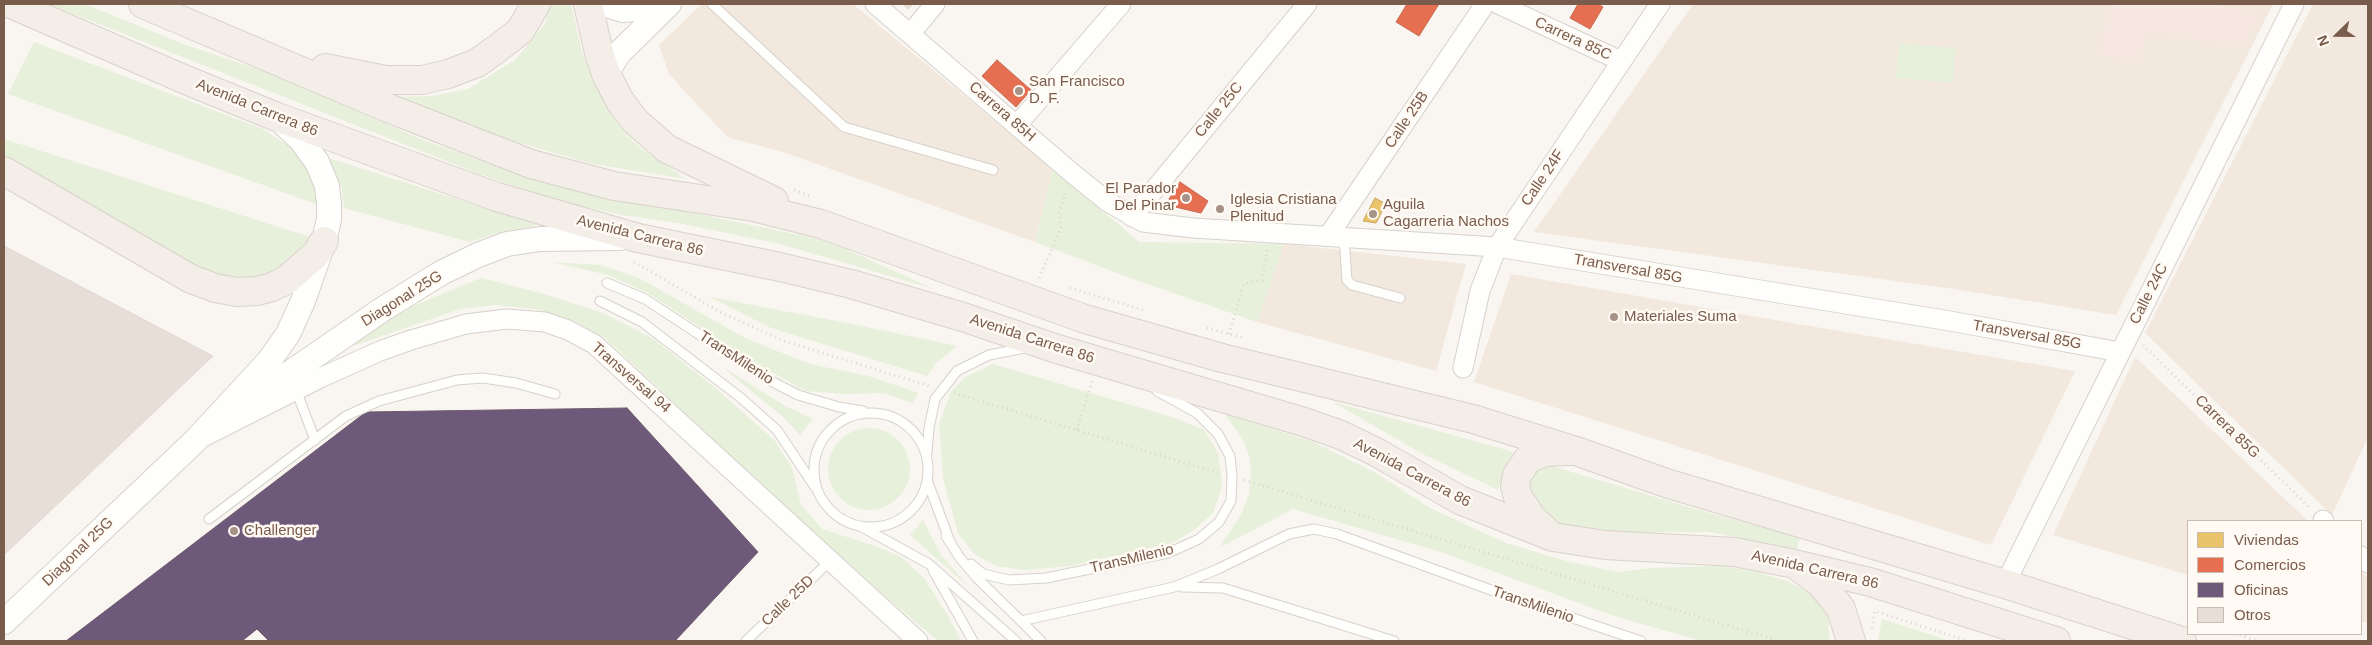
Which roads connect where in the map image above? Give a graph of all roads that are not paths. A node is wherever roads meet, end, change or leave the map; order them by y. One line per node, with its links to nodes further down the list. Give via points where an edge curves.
1 (11, 4): 21 (main road, Avenida Carrera 86)
2 (143, 4): 18 (main road)
3 (536, 4): 18 (main road, via 520,31 477,63 422,80 386,80)
4 (588, 4): 20 (main road)
5 (602, 4): 6 (street, via 623,10)
6 (652, 4)
7 (669, 4): 20 (street, via 619,53)
8 (712, 4): 23 (lane, via 844,127)
9 (875, 4): 17 (street, Carrera 85H)
10 (935, 4): 17 (street)
11 (1121, 4): 22 (street)
12 (1307, 4): 26 (street, Calle 25C)
13 (1485, 4): 27 (street, Calle 25B)
14 (1498, 4): 19 (street, Carrera 85C)
15 (1660, 4): 19 (street, Calle 24F)
16 (2294, 4): 35 (street, Calle 24C)
17 (910, 34): 22 (street, Carrera 85H)
18 (265, 56): 25 (main road, via 531,164 614,186 753,207)
19 (1620, 61): 29 (street, Calle 24F)
20 (606, 74): 25 (main road, via 620,102 635,121 667,149)
21 (277, 117): 28 (street, Diagonal 25G, via 301,140 317,162 327,186 329,219); 30 (main road, Avenida Carrera 86)
22 (1017, 126): 26 (street, Carrera 85H, via 1108,202)
23 (993, 170)
24 (4, 171): 28 (main road, via 192,279 215,288 237,292 272,287 297,271 316,254)
25 (820, 211): 43 (main road, via 1085,319 1222,358 1473,419)
26 (1132, 217): 27 (street, Transversal 85G, via 1155,224)
27 (1337, 236): 29 (street, Transversal 85G); 32 (lane, via 1347,280 1352,285)
28 (324, 241): 42 (street, Diagonal 25G, via 297,317 279,348)
29 (1497, 247): 35 (street, Transversal 85G); 37 (street, Calle 24F, via 1480,291)
30 (636, 249): 34 (main road, Avenida Carrera 86, via 780,267 963,317); 42 (street, Diagonal 25G, via 540,239 507,244 478,255 441,273 383,310 292,370)
31 (608, 283): 40 (lane, TransMilenio, via 645,299 767,379 798,395)
32 (1400, 298)
33 (600, 301): 46 (lane, TransMilenio, via 642,322 742,398 777,430)
34 (1054, 348): 36 (main road, Avenida Carrera 86); 44 (lane, via 1018,348 989,355 957,371 935,399)
35 (2120, 352): 54 (street, Calle 24C)
36 (1102, 362): 49 (lane, TransMilenio, via 1197,413 1218,434 1230,456 1232,477 1231,501 1219,522 1199,539 1168,553 1046,578 1009,580 982,574); 50 (main road, Avenida Carrera 86, via 1249,404 1342,435 1460,500)
37 (1463, 368)
38 (296, 390): 41 (lane); 42 (street, Transversal 94); 51 (street, Transversal 94, via 380,351 466,324 507,319 553,325 594,344)
39 (555, 394): 41 (lane, via 483,378 457,380 379,401 346,416)
40 (873, 413): 44 (lane, via 892,417 909,428 921,444); 46 (lane, via 845,419 823,438 815,456 814,475)
41 (315, 440): 47 (lane)
42 (195, 441): 57 (street, Diagonal 25G)
43 (1576, 450): 50 (main road, via 1544,452 1528,460 1516,475 1515,486 1522,505); 54 (main road, via 1666,483)
44 (927, 462): 45 (lane)
45 (927, 480): 48 (lane, via 921,497 910,512 895,522 878,527); 49 (lane, TransMilenio)
46 (819, 494): 48 (lane, via 829,509 843,520)
47 (209, 519)
48 (860, 526): 52 (lane)
49 (946, 536): 56 (lane, TransMilenio, via 983,585)
50 (1553, 537): 53 (main road, Avenida Carrera 86, via 1605,545 1726,551)
51 (830, 561): 59 (lane, Calle 25D); 60 (street, Transversal 94)
52 (929, 564): 61 (lane); 62 (lane)
53 (1795, 564): 58 (main road, via 1820,583); 66 (main road, Avenida Carrera 86, via 1870,582)
54 (2005, 584): 67 (main road)
55 (1174, 587): 56 (lane, TransMilenio); 64 (lane, TransMilenio, via 1223,588); 65 (lane, TransMilenio, via 1289,534 1314,529 1337,534)
56 (1021, 621): 63 (lane, TransMilenio)
57 (4, 622)
58 (1861, 637)
59 (746, 641)
60 (918, 641)
61 (973, 641)
62 (1016, 641)
63 (1041, 641)
64 (1394, 641)
65 (1640, 641)
66 (2056, 641)
67 (2182, 641)

